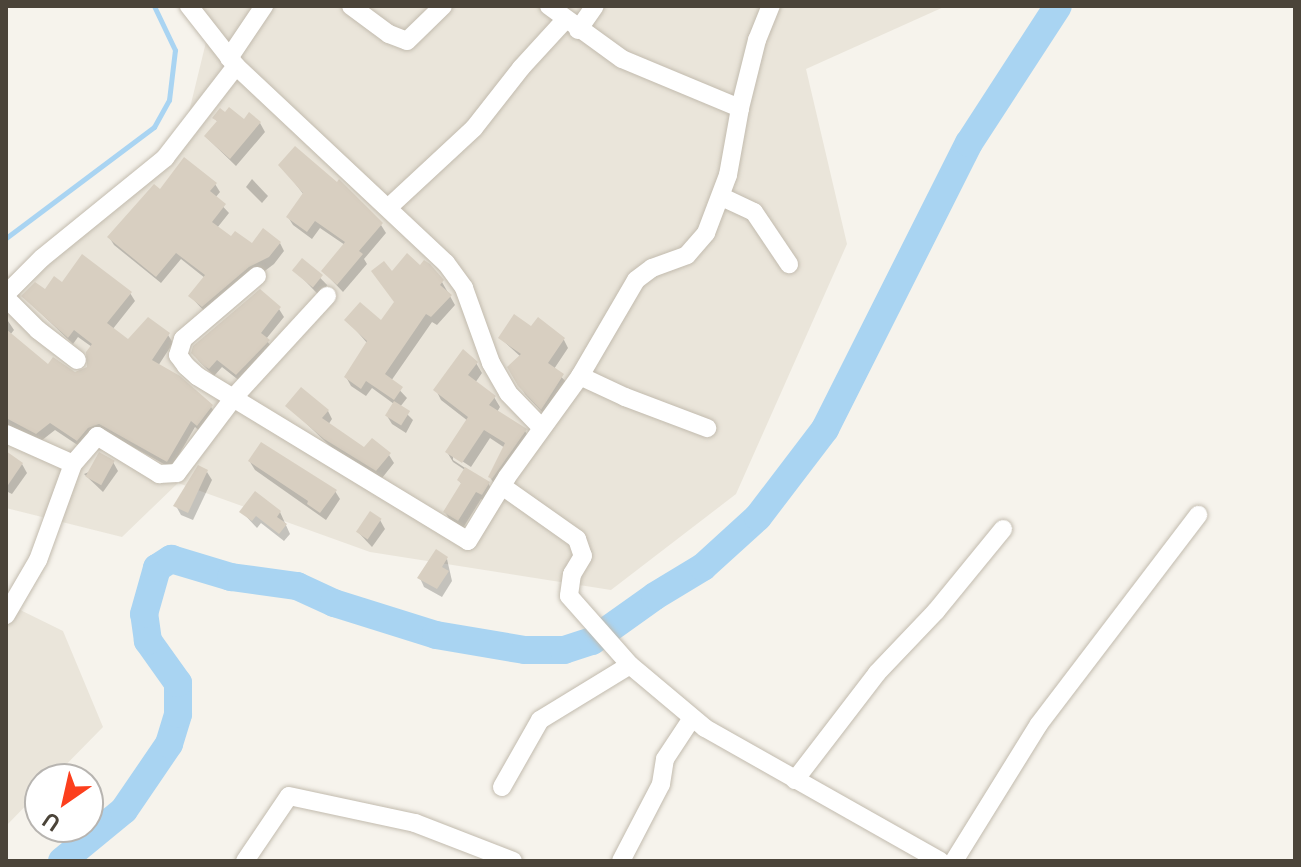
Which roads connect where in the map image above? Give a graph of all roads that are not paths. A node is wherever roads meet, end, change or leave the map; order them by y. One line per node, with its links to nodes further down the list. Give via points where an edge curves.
1 (189, 6): 9 (street)
2 (264, 6): 9 (street)
3 (351, 6): 4 (street, via 407,41)
4 (443, 6)
5 (549, 6): 8 (street)
6 (595, 6): 8 (street)
7 (771, 6): 10 (street)
8 (572, 25): 10 (street, via 641,69); 12 (street, via 521,68 474,128)
9 (233, 62): 12 (street); 15 (street, via 165,158 42,258)
10 (740, 108): 11 (street)
11 (722, 197): 13 (street, via 754,212); 18 (street, via 706,233 687,255 636,280)
12 (389, 207): 20 (street, via 464,288 491,363 508,393)
13 (789, 264)
14 (257, 276): 19 (street, via 178,347 178,355 197,376)
15 (6, 296): 17 (street)
16 (327, 296): 19 (street)
17 (77, 360)
18 (580, 376): 20 (street); 21 (street)
19 (235, 396): 23 (street, via 177,473 159,474 97,436); 24 (street, via 468,541)
20 (541, 427): 24 (street)
21 (707, 428)
22 (6, 434): 23 (street)
23 (73, 464): 27 (street, via 38,560)
24 (502, 486): 28 (street, via 577,539 583,556 572,574 569,596)
25 (1198, 515): 36 (street, via 1039,724)
26 (1003, 529): 30 (street, via 877,673)
27 (8, 605)
28 (623, 660): 29 (street); 31 (street, via 540,720)
29 (692, 718): 30 (street); 34 (street, via 665,759 661,784)
30 (795, 780): 35 (street)
31 (502, 787)
32 (245, 861): 33 (street, via 289,796 415,823)
33 (513, 861)
34 (621, 861)
35 (940, 861)
36 (954, 861)

